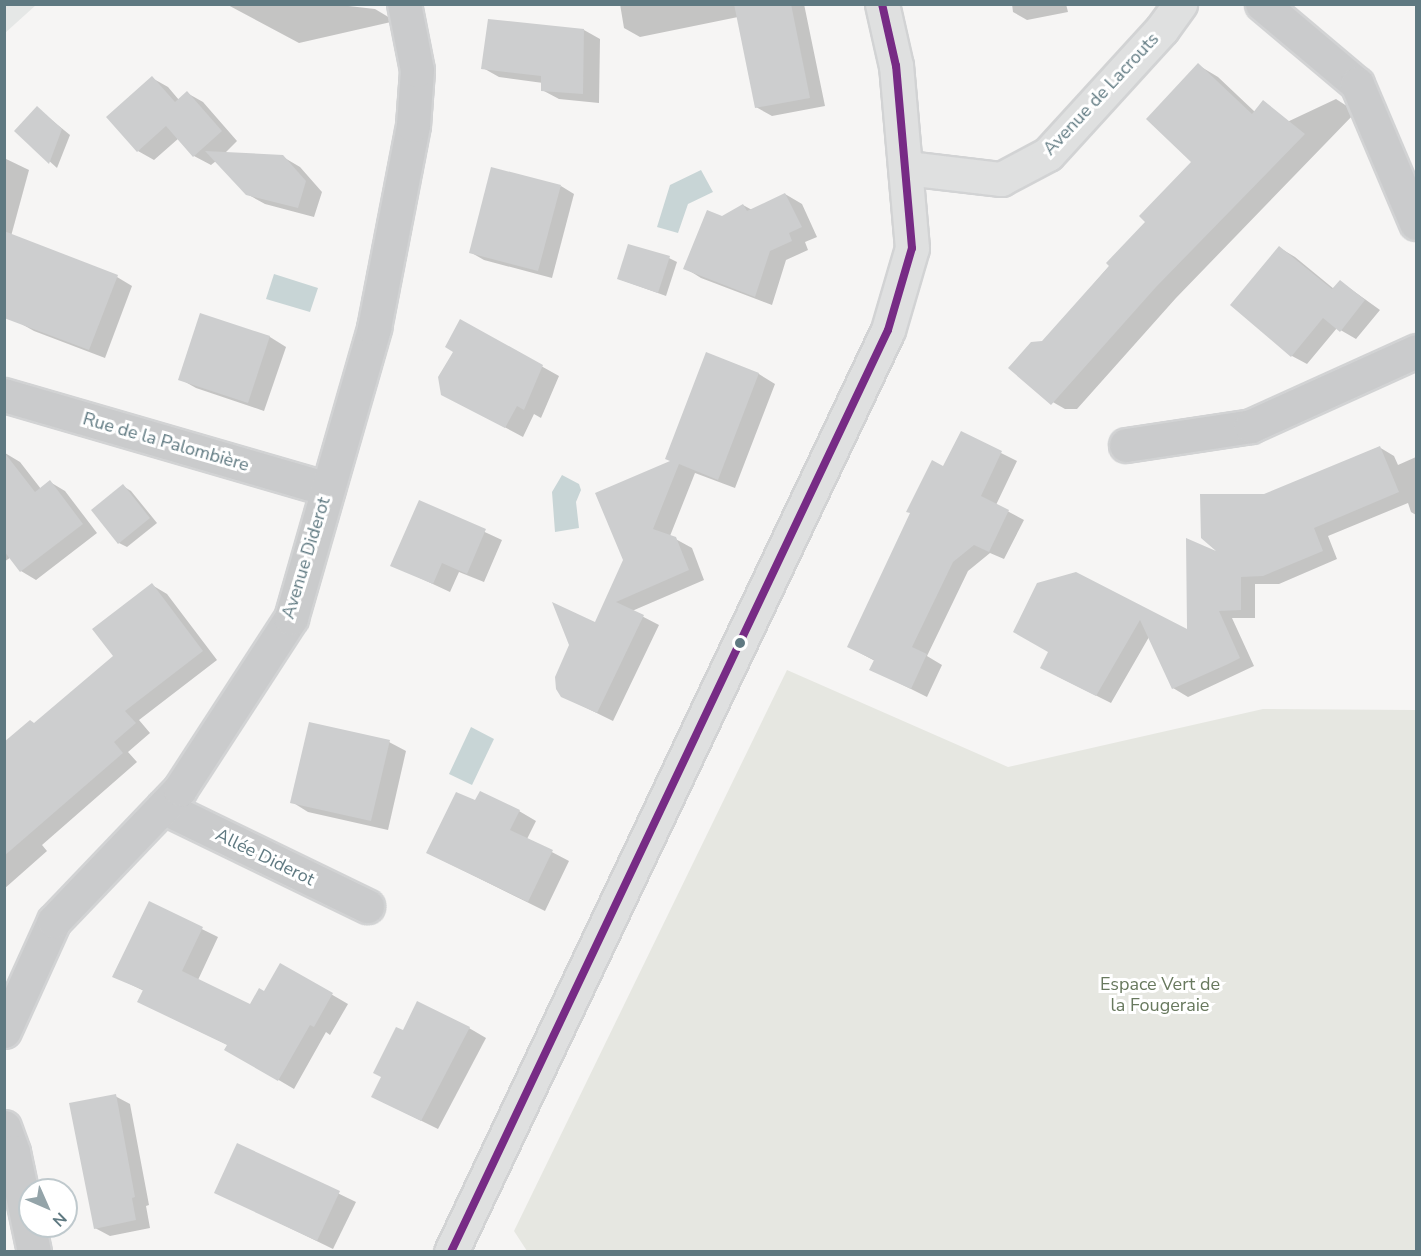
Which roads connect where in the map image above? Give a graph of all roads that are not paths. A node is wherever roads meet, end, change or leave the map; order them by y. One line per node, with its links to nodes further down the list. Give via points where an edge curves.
1 (404, 4): 10 (street, Avenue Diderot, via 417,70 413,125 374,328)
2 (882, 4): 5 (street, via 896,66)
3 (1180, 4): 5 (street, Avenue de Lacrouts, via 1162,29 1048,154 1001,179)
4 (1262, 4): 6 (street, via 1357,84)
5 (907, 168): 16 (street, via 912,248 888,330)
6 (1416, 223)
7 (1416, 351): 9 (street, via 1251,426)
8 (4, 395): 10 (street, Rue de la Palombière)
9 (1126, 445)
10 (328, 489): 11 (street, Avenue Diderot, via 291,618 180,789)
11 (163, 807): 12 (street, Allée Diderot); 13 (street, Avenue Diderot, via 54,921)
12 (367, 906)
13 (4, 1031)
14 (4, 1127): 15 (street, via 14,1152)
15 (34, 1251)
16 (451, 1251)

